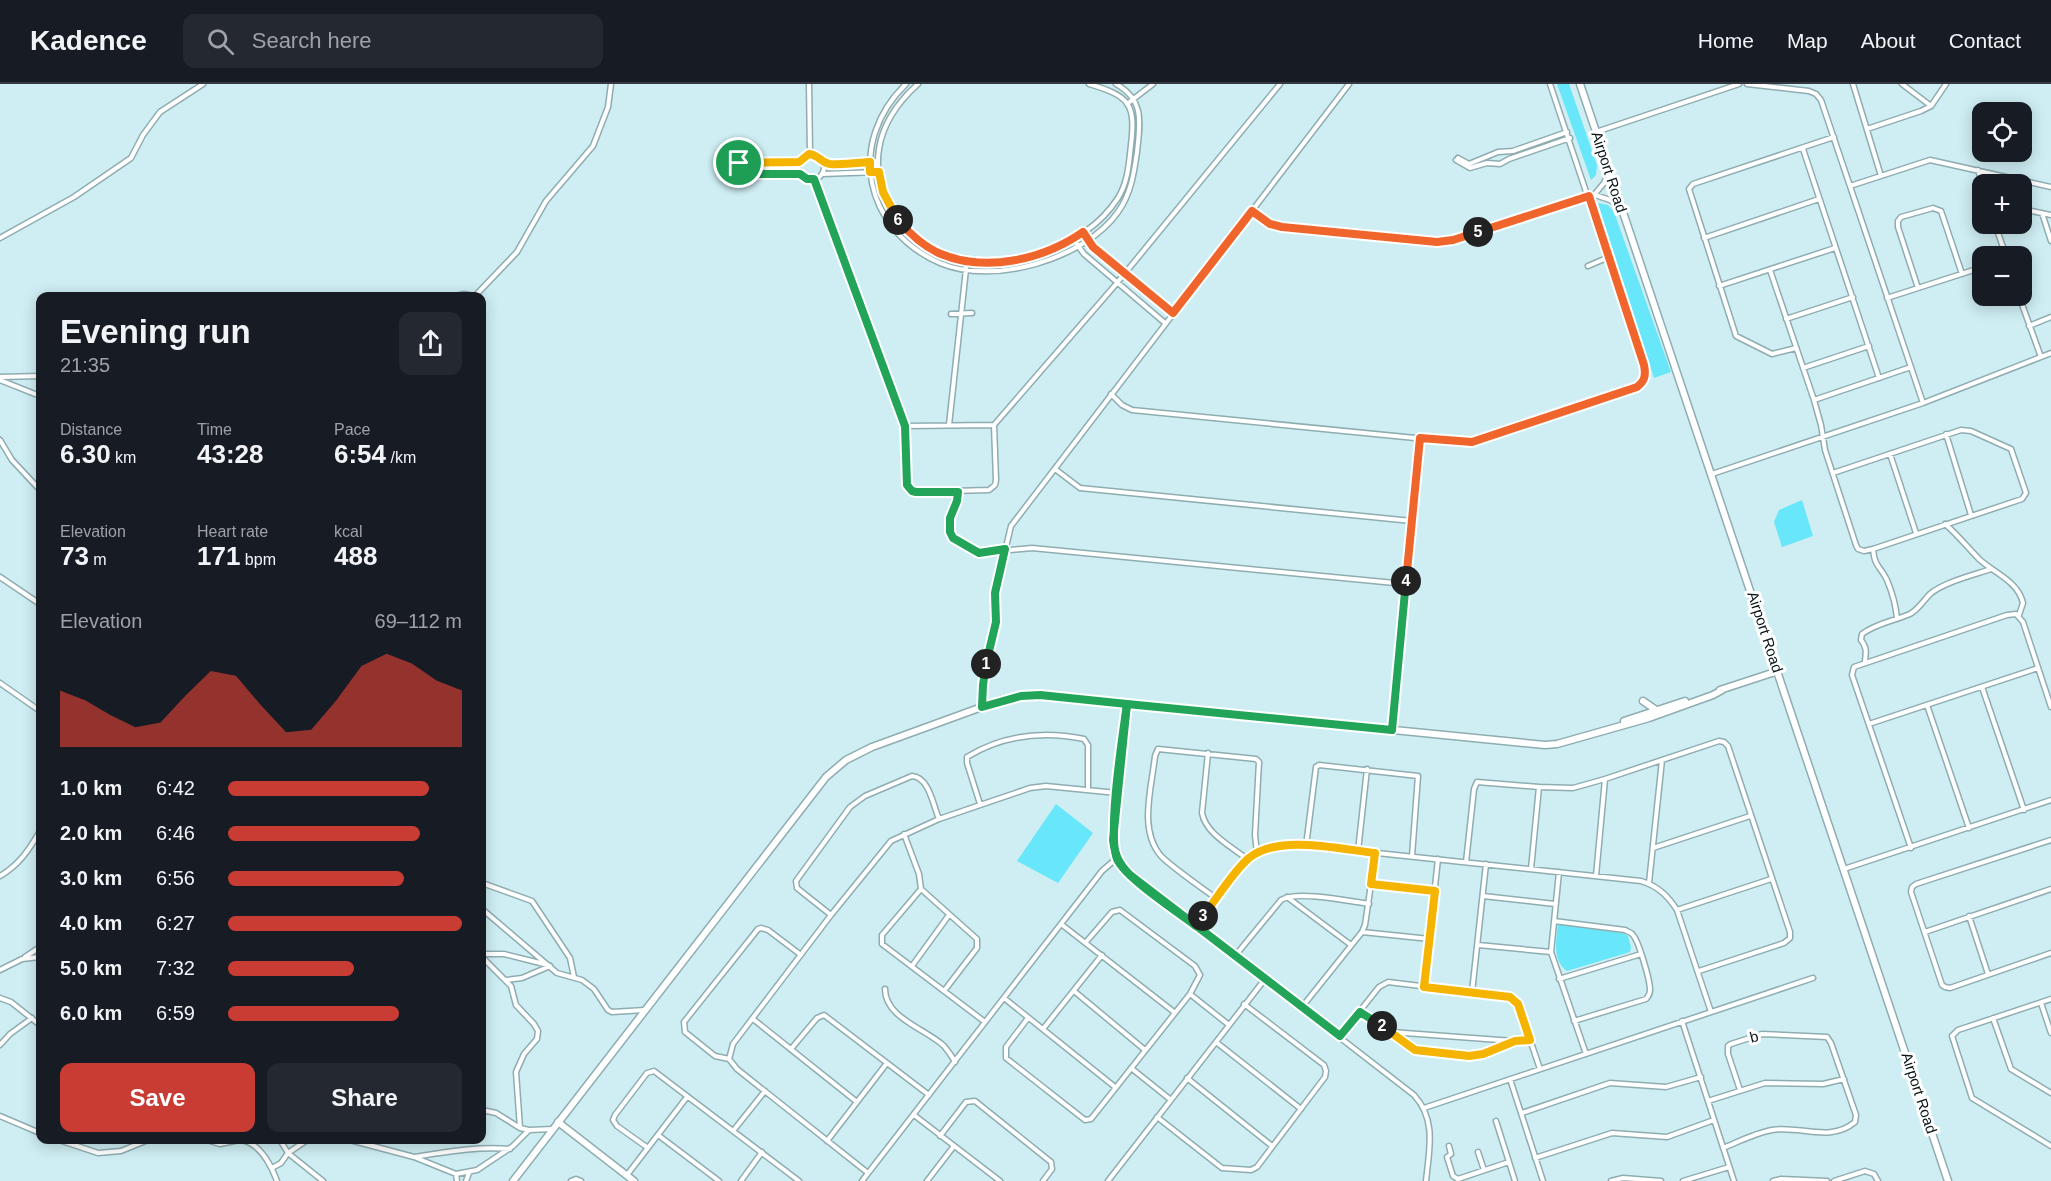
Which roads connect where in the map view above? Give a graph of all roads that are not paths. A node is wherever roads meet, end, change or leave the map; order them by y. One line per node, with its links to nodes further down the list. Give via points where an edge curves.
1 (203, 84): 52 (street, via 160,112 131,158 74,197)
2 (611, 84): 70 (street, via 608,107 593,146 546,201 518,252)
3 (809, 84): 28 (street)
4 (906, 84): 32 (street, via 882,114)
5 (918, 84): 29 (street, via 889,120)
6 (1089, 84): 20 (street, via 1113,93)
7 (1116, 84): 19 (street)
8 (1153, 84): 19 (street)
9 (1280, 84): 65 (street)
10 (1348, 84): 47 (street)
11 (1550, 84): 23 (street)
12 (1580, 84): 24 (main road, Airport Road)
13 (1739, 84): 24 (street)
14 (1747, 84): 25 (street, via 1816,94)
15 (1862, 84): 18 (street)
16 (1902, 84): 21 (street)
17 (1946, 84): 21 (street)
18 (1853, 86): 22 (street)
19 (1134, 97): 20 (street); 55 (street, via 1140,124 1131,186 1116,215)
20 (1127, 104): 51 (street, via 1134,126 1126,179 1110,208)
21 (1931, 106): 22 (street)
22 (1867, 129): 40 (street)
23 (1568, 132): 26 (street); 26 (street, via 1468,164 1457,159 1470,168 1500,164)
24 (1596, 132): 33 (main road, Airport Road)
25 (1834, 137): 27 (street); 42 (street)
26 (1570, 138): 44 (street)
27 (1803, 149): 45 (street); 53 (street, via 1691,185 1689,191)
28 (810, 154): 30 (street); 31 (street)
29 (878, 161): 32 (street); 36 (street)
30 (799, 162): 37 (street); 37 (street, via 739,163 737,169 743,174)
31 (823, 162): 32 (street); 38 (street)
32 (870, 162): 35 (street)
33 (1609, 169): 44 (street, via 1604,183); 46 (main road, Airport Road)
34 (1978, 170): 39 (street); 40 (street, via 1930,160); 43 (street)
35 (870, 172): 36 (street); 38 (street); 62 (street, via 881,208 893,229 940,263)
36 (879, 172): 60 (street, via 890,208 911,235 941,254)
37 (800, 174): 41 (street)
38 (822, 174): 41 (street)
39 (1979, 174)
40 (1881, 176): 42 (street)
41 (814, 179): 97 (street)
42 (1850, 186): 72 (street)
43 (2051, 187)
44 (1592, 196): 46 (street, via 1610,200); 47 (street, via 1442,242 1278,227); 59 (street)
45 (1819, 199): 53 (street); 58 (street)
46 (1621, 208): 105 (main road, Airport Road)
47 (1252, 211): 75 (street)
48 (2032, 212): 49 (street)
49 (2042, 213): 50 (street); 56 (street)
50 (2051, 215)
51 (1083, 232): 54 (street); 55 (street)
52 (0, 238)
53 (1704, 238): 68 (street)
54 (1073, 239): 57 (street); 60 (street, via 1027,258)
55 (1088, 239): 57 (street); 65 (street)
56 (2051, 241)
57 (1078, 246): 62 (street, via 1020,268); 67 (street)
58 (1835, 248): 63 (street); 71 (street)
59 (1609, 257): 61 (street); 100 (street, via 1644,365 1642,383 1472,442)
60 (967, 260): 62 (street)
61 (1588, 266)
62 (966, 270): 77 (street)
63 (1770, 270): 68 (street); 79 (street)
64 (1972, 271): 66 (street)
65 (1125, 273): 67 (street); 75 (street)
66 (1962, 274): 69 (street); 69 (street, via 1941,210 1933,208 1901,217 1898,227)
67 (1118, 283): 80 (street); 96 (street)
68 (1719, 286): 83 (street, via 1738,338 1772,354)
69 (1918, 288): 72 (street)
70 (478, 292)
71 (1853, 297): 79 (street); 82 (street)
72 (1887, 298): 87 (street)
73 (2023, 306): 81 (street)
74 (972, 313): 77 (street)
75 (1173, 313): 80 (street)
76 (951, 314): 77 (street)
77 (962, 314): 95 (street)
78 (2051, 317): 81 (street)
79 (1786, 319): 83 (street)
80 (1165, 323): 92 (street)
81 (2030, 326): 85 (street)
82 (1869, 346): 86 (street); 90 (street)
83 (1796, 348): 86 (street)
84 (2051, 353): 85 (street)
85 (2041, 357): 94 (street)
86 (1803, 368): 93 (street)
87 (1911, 368): 90 (street); 94 (street)
88 (36, 376): 89 (street)
89 (0, 378): 91 (street)
90 (1879, 378): 93 (street)
91 (36, 394)
92 (1111, 394): 100 (street, via 1132,410); 103 (street)
93 (1814, 400): 99 (street)
94 (1923, 403): 99 (street)
95 (949, 425): 96 (street); 97 (street)
96 (994, 425): 107 (street, via 995,485 989,490)
97 (905, 426): 107 (street, via 909,488 916,492)
98 (1946, 434): 102 (street); 108 (street); 108 (street, via 1966,430 2007,446 2013,452 2026,493 2022,499)
99 (1823, 436): 104 (street); 105 (street)
100 (1420, 438): 109 (street)
101 (0, 440): 106 (street)
102 (1890, 454): 104 (street); 111 (street)
103 (1054, 469): 109 (street, via 1080,488); 112 (street, via 1011,526)
104 (1833, 473): 113 (street, via 1858,549)
105 (1712, 474): 122 (main road, Airport Road)
106 (36, 486)
107 (958, 492): 112 (street, via 950,518 953,538 979,553)
108 (1971, 515): 110 (street)
109 (1412, 521): 116 (street)
110 (1945, 524): 111 (street); 114 (street)
111 (1916, 533): 113 (street)
112 (1005, 549): 116 (street, via 1032,548); 128 (street, via 995,593 996,622)
113 (1873, 549): 119 (street, via 1875,565 1892,592)
114 (1991, 569): 118 (street, via 2018,591 2023,603); 119 (street, via 1941,588 1917,610)
115 (0, 577): 117 (street)
116 (1405, 585): 135 (street)
117 (36, 601)
118 (2019, 615): 120 (street, via 2007,615); 121 (street)
119 (1897, 618): 120 (street, via 1862,634)
120 (1864, 662): 133 (street, via 1852,672)
121 (2038, 668): 124 (street); 129 (street)
122 (1778, 671): 125 (main road); 165 (main road, Airport Road)
123 (0, 683): 130 (street)
124 (1982, 687): 127 (street); 145 (street)
125 (1722, 690): 131 (main road); 134 (main road, via 1649,718)
126 (1127, 704): 128 (main road, via 1030,696); 135 (main road); 142 (street)
127 (1927, 705): 133 (street); 148 (street)
128 (982, 707): 228 (main road, via 872,747 835,768)
129 (2051, 707)
130 (36, 708)
131 (1656, 710): 132 (main road); 132 (main road, via 1643,702)
132 (1639, 716): 134 (main road)
133 (1869, 724): 154 (street)
134 (1610, 728): 135 (main road, via 1545,745)
135 (1392, 730)
136 (1208, 753): 156 (street, via 1259,762); 160 (street, via 1204,821); 178 (street, via 1158,749 1148,823 1161,856)
137 (1662, 759): 139 (street); 146 (street, via 1724,741); 153 (street)
138 (1367, 769): 152 (street, via 1316,767); 155 (street); 158 (street, via 1418,776)
139 (1605, 779): 140 (street, via 1573,788); 168 (street)
140 (1539, 787): 162 (street, via 1478,782); 164 (street)
141 (1088, 790): 142 (street); 144 (street, via 1037,786); 144 (street, via 1087,742 1081,738 1022,736 967,757)
142 (1117, 793): 159 (street, via 1113,840)
143 (2051, 800): 145 (street)
144 (980, 804): 147 (street)
145 (2024, 810): 148 (street)
146 (1750, 816): 153 (street); 169 (street)
147 (939, 819): 149 (street); 183 (street, via 924,780 916,776 865,796 850,807 796,881 797,888)
148 (1969, 828): 154 (street)
149 (904, 834): 174 (street); 183 (street, via 885,846)
150 (36, 838): 167 (street, via 14,868)
151 (2051, 840): 190 (street, via 1916,884 1911,892)
152 (1306, 846): 155 (street); 156 (street, via 1273,846)
153 (1653, 848): 170 (street)
154 (1911, 848): 165 (street)
155 (1358, 851): 157 (street)
156 (1257, 853): 160 (street)
157 (1375, 853): 158 (street); 172 (street)
158 (1412, 856): 161 (street)
159 (1117, 858): 187 (street, via 1102,871); 188 (street, via 1130,875)
160 (1247, 859): 178 (street)
161 (1438, 859): 162 (street); 175 (street)
162 (1466, 862): 163 (street)
163 (1486, 864): 164 (street); 177 (street)
164 (1531, 869): 166 (street)
165 (1843, 869): 342 (main road, Airport Road)
166 (1559, 872): 168 (street); 180 (street)
167 (0, 876)
168 (1596, 876): 170 (street)
169 (1771, 879): 181 (street); 209 (street, via 1790,932 1787,941)
170 (1649, 883): 181 (street, via 1667,895)
171 (486, 884): 211 (street, via 532,901 570,958)
172 (1371, 884): 175 (street); 179 (street)
173 (2051, 888): 185 (street)
174 (921, 889): 184 (street); 207 (street, via 882,934 881,941)
175 (1435, 891): 191 (street)
176 (1286, 896): 179 (street); 193 (street); 202 (street)
177 (1483, 896): 180 (street); 194 (street)
178 (1216, 899): 188 (street)
179 (1369, 904): 189 (street)
180 (1555, 904): 186 (street)
181 (1677, 910): 209 (street)
182 (486, 912): 206 (street)
183 (831, 915): 201 (street)
184 (949, 915): 207 (street); 218 (street, via 976,937 978,945)
185 (1969, 916): 190 (street); 210 (street)
186 (1554, 921): 196 (street); 198 (street, via 1625,930 1634,936)
187 (1061, 924): 192 (street); 223 (street)
188 (1196, 926): 202 (street)
189 (1362, 932): 191 (street); 193 (street)
190 (1925, 932): 210 (street, via 1942,985 1950,988)
191 (1430, 939): 216 (street)
192 (1086, 942): 199 (street); 221 (street, via 1112,912 1120,910 1199,970)
193 (1351, 945): 227 (street)
194 (1478, 945): 196 (street); 220 (street)
195 (36, 950): 204 (street)
196 (1551, 952): 214 (street)
197 (2051, 953): 210 (street)
198 (1641, 954): 214 (street); 236 (street, via 1650,987 1646,999)
199 (1102, 955): 219 (street); 229 (street)
200 (486, 956): 206 (street, via 504,954)
201 (801, 956): 233 (street); 252 (street, via 761,927 684,1023 685,1032 715,1056)
202 (1235, 956): 213 (street)
203 (36, 957): 204 (street)
204 (22, 959): 208 (street)
205 (486, 960): 215 (street)
206 (550, 966): 211 (street, via 557,973); 215 (street)
207 (912, 966): 218 (street)
208 (1, 967)
209 (1699, 971): 231 (street)
210 (1988, 974)
211 (574, 978): 228 (street, via 594,989 612,1012)
212 (1813, 978): 231 (street)
213 (1265, 979): 226 (street); 227 (street)
214 (1559, 979): 236 (street)
215 (506, 980): 280 (street, via 516,1005 534,1024 538,1035 516,1072)
216 (1424, 987): 220 (street); 230 (street, via 1388,982)
217 (885, 989): 253 (street, via 894,1010 944,1046)
218 (945, 991): 239 (street)
219 (1074, 991): 241 (street); 250 (street)
220 (1472, 992): 245 (street, via 1515,1000)
221 (1190, 994): 229 (street); 240 (street)
222 (0, 998): 232 (street)
223 (1003, 998): 234 (street); 239 (street)
224 (2051, 999): 225 (street)
225 (2041, 1002): 235 (street); 243 (street)
226 (1244, 1004): 240 (street); 271 (street, via 1324,1065 1325,1077)
227 (1302, 1007): 244 (street)
228 (645, 1010): 279 (main road)
229 (1174, 1012): 250 (street)
230 (1360, 1012): 242 (street); 244 (street)
231 (1712, 1012): 237 (street)
232 (32, 1018): 238 (street); 248 (street)
233 (753, 1018): 249 (street); 252 (street, via 733,1044)
234 (1028, 1018): 241 (street); 261 (street, via 1006,1047 1006,1058 1085,1120 1094,1116)
235 (1993, 1018): 264 (street, via 2012,1069); 297 (street, via 1958,1030 1952,1036 1970,1094 1977,1103)
236 (1574, 1021): 251 (street)
237 (1682, 1021): 251 (street); 257 (street)
238 (36, 1022)
239 (985, 1022): 253 (street)
240 (1229, 1024): 247 (street)
241 (1043, 1029): 261 (street)
242 (1391, 1032): 246 (street); 246 (street, via 1415,1050 1469,1056)
243 (2051, 1033)
244 (1340, 1036): 270 (street, via 1414,1095)
245 (1530, 1040): 246 (street); 256 (street)
246 (1515, 1041)
247 (1216, 1042): 258 (street); 271 (street)
248 (0, 1045)
249 (791, 1049): 254 (street, via 817,1018 824,1016); 269 (street)
250 (1145, 1050): 255 (street)
251 (1586, 1054): 256 (street)
252 (729, 1059): 263 (street)
253 (955, 1062): 265 (street)
254 (887, 1063): 265 (street); 269 (street)
255 (1131, 1068): 261 (street); 267 (street)
256 (1540, 1069): 259 (street)
257 (1701, 1077): 268 (street); 273 (street, via 1666,1087 1610,1083)
258 (1187, 1078): 267 (street); 295 (street)
259 (1510, 1079): 270 (street); 273 (street)
260 (1844, 1079): 262 (street, via 1823,1084 1765,1083); 262 (street, b, via 1827,1037 1762,1034 1728,1046); 299 (street, via 1856,1115 1852,1125 1828,1133 1770,1130)
261 (1115, 1088)
262 (1740, 1090): 268 (street)
263 (765, 1091): 284 (street); 287 (street)
264 (2051, 1093)
265 (929, 1095): 274 (street)
266 (687, 1097): 284 (street); 285 (street); 298 (street, via 659,1072 647,1073 614,1120)
267 (1171, 1100): 276 (street)
268 (1708, 1101): 277 (street)
269 (858, 1102): 287 (street)
270 (1424, 1108): 331 (street, via 1431,1131)
271 (1301, 1109): 295 (street)
272 (486, 1111): 280 (street)
273 (1522, 1113): 305 (street)
274 (914, 1115): 286 (street); 311 (street)
275 (0, 1116): 283 (street)
276 (1157, 1117): 295 (street, via 1225,1169 1254,1169); 330 (street)
277 (1714, 1120): 299 (street); 305 (street, via 1667,1137 1612,1133)
278 (1496, 1121): 306 (street)
279 (558, 1122): 281 (main road); 313 (main road)
280 (520, 1128): 282 (street)
281 (553, 1129): 282 (street); 320 (main road)
282 (529, 1130): 300 (street)
283 (36, 1131)
284 (733, 1131): 301 (street)
285 (658, 1136): 298 (street); 324 (street)
286 (940, 1136): 294 (street); 329 (street, via 966,1102 975,1101 1051,1162 1052,1169)
287 (828, 1141): 311 (street)
288 (71, 1144): 289 (street, via 98,1153 121,1151)
289 (138, 1144)
290 (251, 1144): 308 (street)
291 (282, 1144): 303 (street)
292 (301, 1144): 303 (street)
293 (365, 1144): 304 (street)
294 (954, 1146): 327 (street); 328 (street)
295 (1272, 1146)
296 (1449, 1146): 315 (street, via 1451,1154 1447,1157)
297 (2051, 1146)
298 (648, 1148): 313 (street)
299 (1723, 1148): 307 (street)
300 (510, 1149): 304 (street, via 461,1149); 310 (street)
301 (762, 1152): 314 (street); 325 (street)
302 (1478, 1152): 309 (street)
303 (288, 1153): 308 (street); 317 (street)
304 (414, 1157): 312 (street)
305 (1535, 1158): 333 (street)
306 (1509, 1162): 309 (street); 332 (street)
307 (1729, 1167): 336 (street); 337 (street)
308 (272, 1168): 316 (street)
309 (1484, 1170): 315 (street)
310 (470, 1173): 312 (street); 319 (street)
311 (868, 1173): 326 (street)
312 (456, 1174): 318 (street)
313 (627, 1175): 323 (main road)
314 (797, 1180)
315 (1458, 1180)
316 (278, 1181)
317 (322, 1181)
318 (457, 1181)
319 (466, 1181)
320 (513, 1181)
321 (571, 1181): 322 (street)
322 (581, 1181)
323 (634, 1181)
324 (719, 1181)
325 (741, 1181)
326 (862, 1181)
327 (927, 1181)
328 (1000, 1181)
329 (1043, 1181)
330 (1108, 1181)
331 (1426, 1181)
332 (1515, 1181)
333 (1543, 1181)
334 (1611, 1181): 335 (street)
335 (1661, 1181)
336 (1683, 1181)
337 (1734, 1181)
338 (1773, 1181): 339 (street)
339 (1827, 1181)
340 (1834, 1181): 341 (street, via 1865,1171 1874,1174)
341 (1878, 1181)
342 (1948, 1181)

